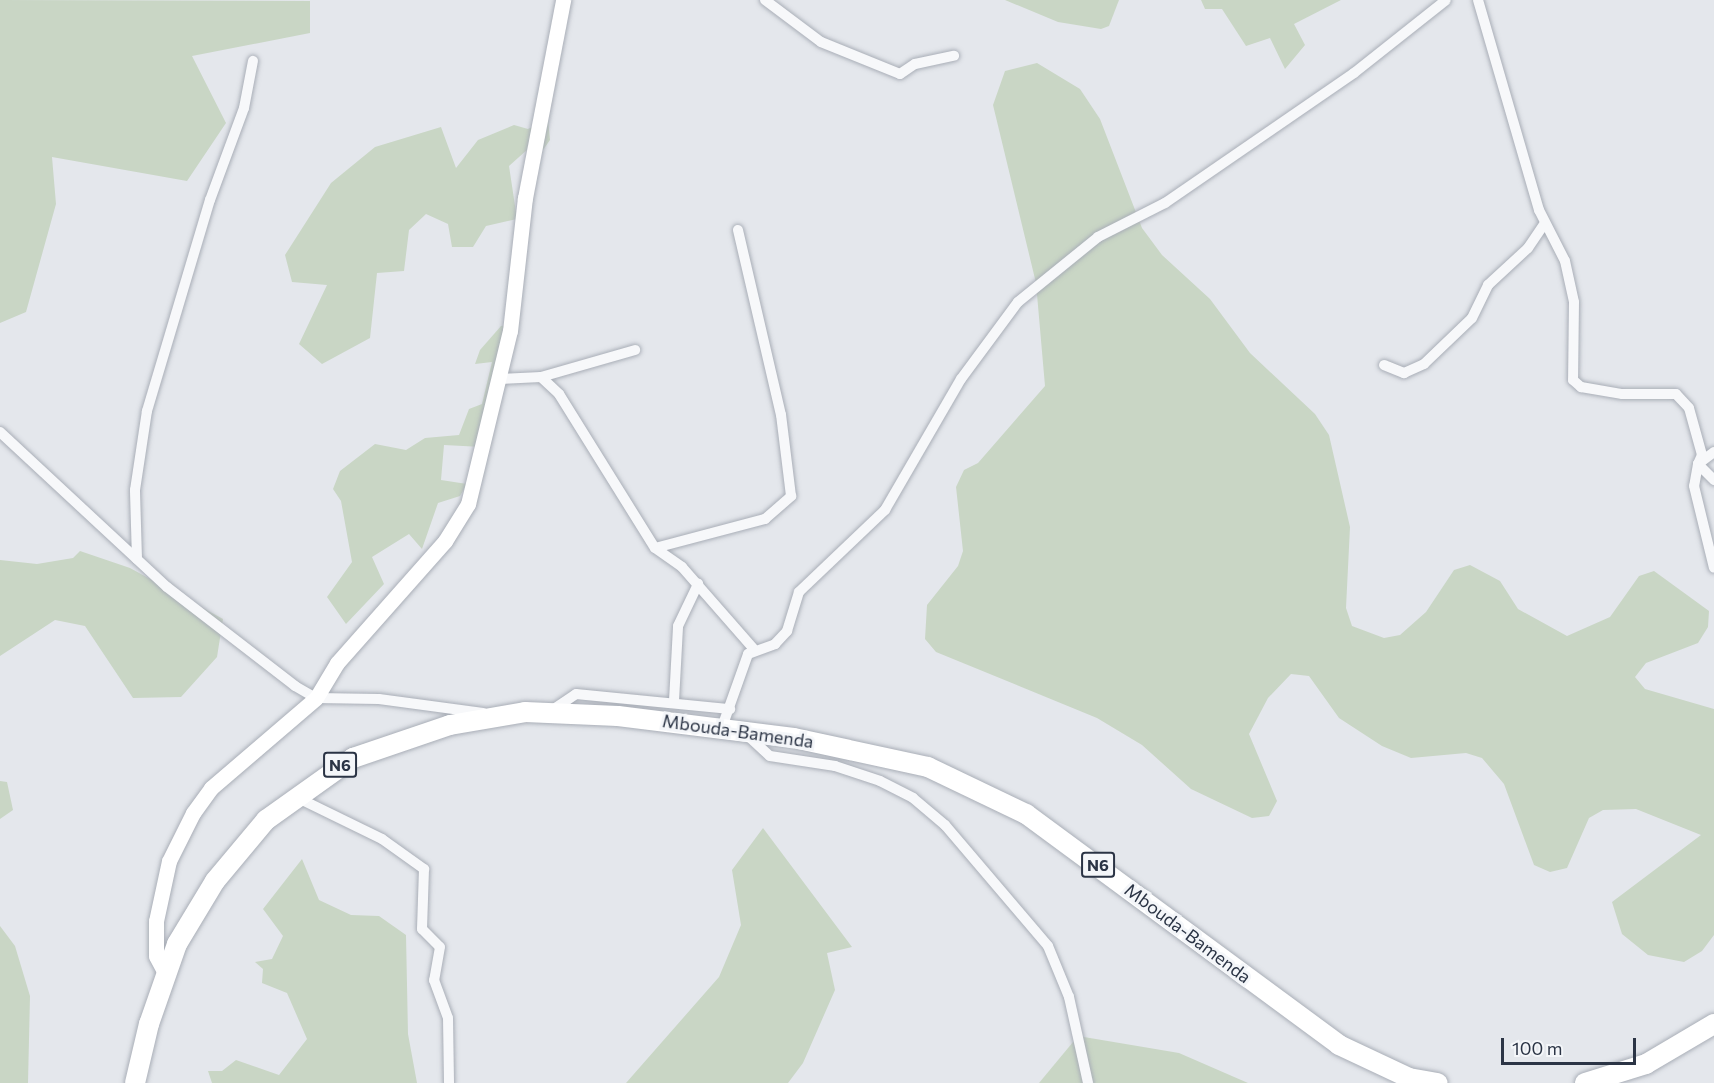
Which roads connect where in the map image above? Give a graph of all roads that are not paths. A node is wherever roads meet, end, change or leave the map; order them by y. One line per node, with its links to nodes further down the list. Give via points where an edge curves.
1 (563, 0): 12 (street, via 543,86)
2 (765, 0): 5 (street, via 821,42 900,74 915,64)
3 (1446, 0): 21 (street, via 1354,73 1165,203 1098,237 1018,302 961,380 885,510 800,592 787,631 775,644)
4 (1478, 0): 7 (street)
5 (954, 56)
6 (253, 61): 18 (street, via 244,108 210,200 147,411 135,490)
7 (1544, 224): 10 (street, via 1528,248 1488,285 1472,318 1425,364 1404,373); 15 (street, via 1565,261 1574,302 1575,384 1622,394 1676,394 1689,408 1702,455)
8 (738, 231): 17 (street, via 756,326 781,415 791,496 765,519)
9 (635, 350): 11 (street)
10 (1384, 365)
11 (541, 376): 12 (street); 17 (street, via 559,394)
12 (500, 379): 22 (street, via 473,489 459,521 337,663)
13 (0, 432): 18 (street)
14 (1714, 452): 15 (street)
15 (1698, 464): 16 (street); 19 (street, via 1694,486)
16 (1714, 480)
17 (655, 548): 20 (street)
18 (137, 559): 22 (street, via 205,619)
19 (1714, 568)
20 (698, 584): 21 (street); 23 (street, via 678,626)
21 (753, 648): 24 (street, via 740,669)
22 (316, 698): 26 (street, via 380,699); 30 (street, via 212,788 179,837 156,921 156,956)
23 (674, 701): 24 (street); 25 (street, via 576,694)
24 (730, 709): 27 (street)
25 (550, 712): 26 (highway, Mbouda-Bamenda / N6); 27 (highway, Mbouda-Bamenda / N6)
26 (495, 715): 29 (highway, Mbouda-Bamenda / N6, via 414,734 353,758)
27 (721, 730): 28 (highway, Mbouda-Bamenda / N6)
28 (744, 732): 32 (highway, Mbouda-Bamenda / N6, via 874,751 974,786 1026,814 1106,870 1304,1022 1372,1063); 35 (street, via 770,756 835,766 888,784 945,825 1048,946 1070,997)
29 (294, 796): 30 (highway, Mbouda-Bamenda / N6, via 216,881); 34 (street, via 382,839 424,869 422,929 440,947 434,980 448,1018)
30 (165, 973): 33 (highway, Mbouda-Bamenda / N6)
31 (1714, 1024): 37 (highway, via 1646,1064)
32 (1411, 1080): 36 (highway, Mbouda-Bamenda / N6)
33 (135, 1083)
34 (449, 1083)
35 (1088, 1083)
36 (1438, 1083)
37 (1585, 1083)

